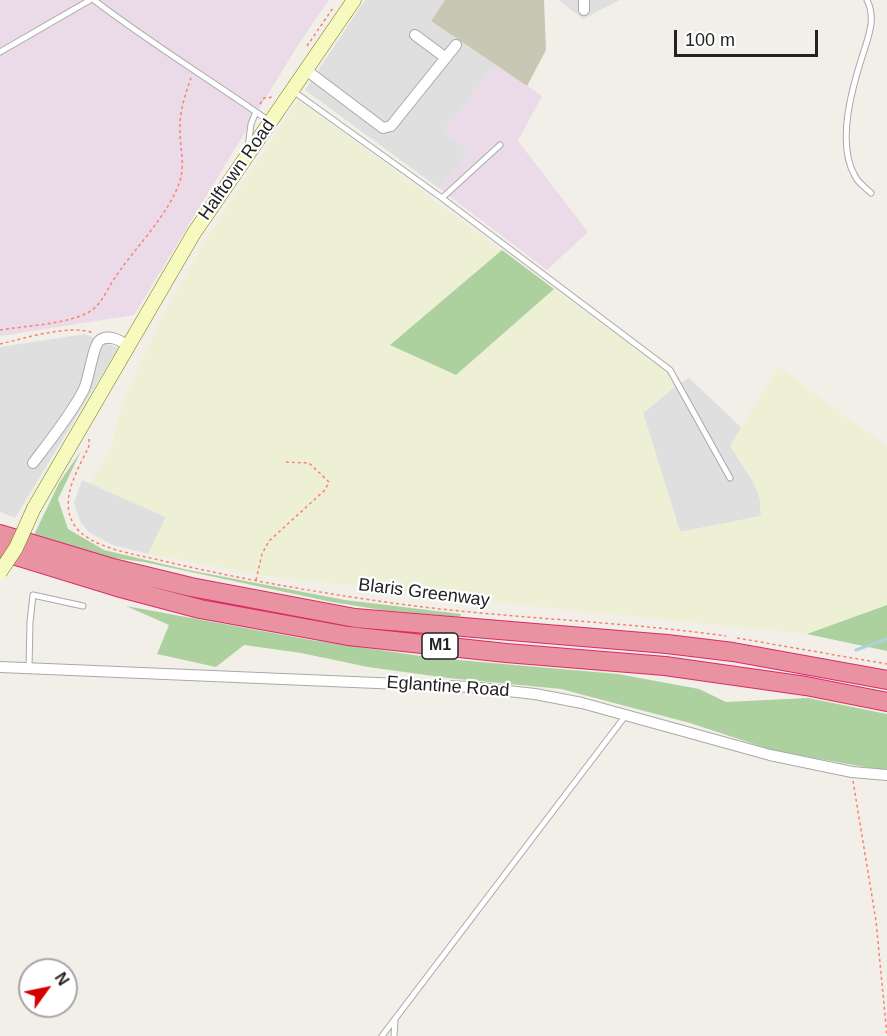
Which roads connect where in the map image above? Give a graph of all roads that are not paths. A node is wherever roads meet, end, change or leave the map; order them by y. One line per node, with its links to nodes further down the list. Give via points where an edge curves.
1 (92, 0): 6 (lane); 10 (lane)
2 (354, 0): 8 (street, Halftown Road)
3 (867, 0): 14 (lane, via 872,9 871,27 852,90 846,141 855,177)
4 (415, 34): 7 (street)
5 (456, 45): 7 (street)
6 (0, 52)
7 (446, 58): 8 (street, via 391,126 383,128)
8 (306, 70): 9 (street, Halftown Road)
9 (292, 90): 11 (street, Halftown Road); 15 (lane)
10 (256, 112): 11 (lane); 13 (lane, via 250,124)
11 (270, 122): 13 (street, Halftown Road)
12 (500, 144): 15 (lane)
13 (248, 153): 16 (street, Halftown Road, via 194,233)
14 (871, 193)
15 (442, 198): 18 (lane, via 670,370)
16 (129, 345): 17 (street, via 106,337 100,339 83,391); 21 (street, Halftown Road, bridge)
17 (33, 463)
18 (730, 478)
19 (0, 534): 25 (highway, M1, via 190,588 355,618 667,644)
20 (0, 551): 26 (highway, M1, via 200,609 348,636 665,666)
21 (0, 572)
22 (83, 606): 24 (lane, via 33,595)
23 (0, 667): 24 (street, Eglantine Road)
24 (29, 668): 27 (street, Eglantine Road, via 471,687 535,694)
25 (887, 680)
26 (887, 702)
27 (627, 714): 28 (street, Eglantine Road, via 770,755); 29 (lane)
28 (887, 776)
29 (396, 1018): 30 (lane); 31 (lane)
30 (382, 1036)
31 (394, 1036)

